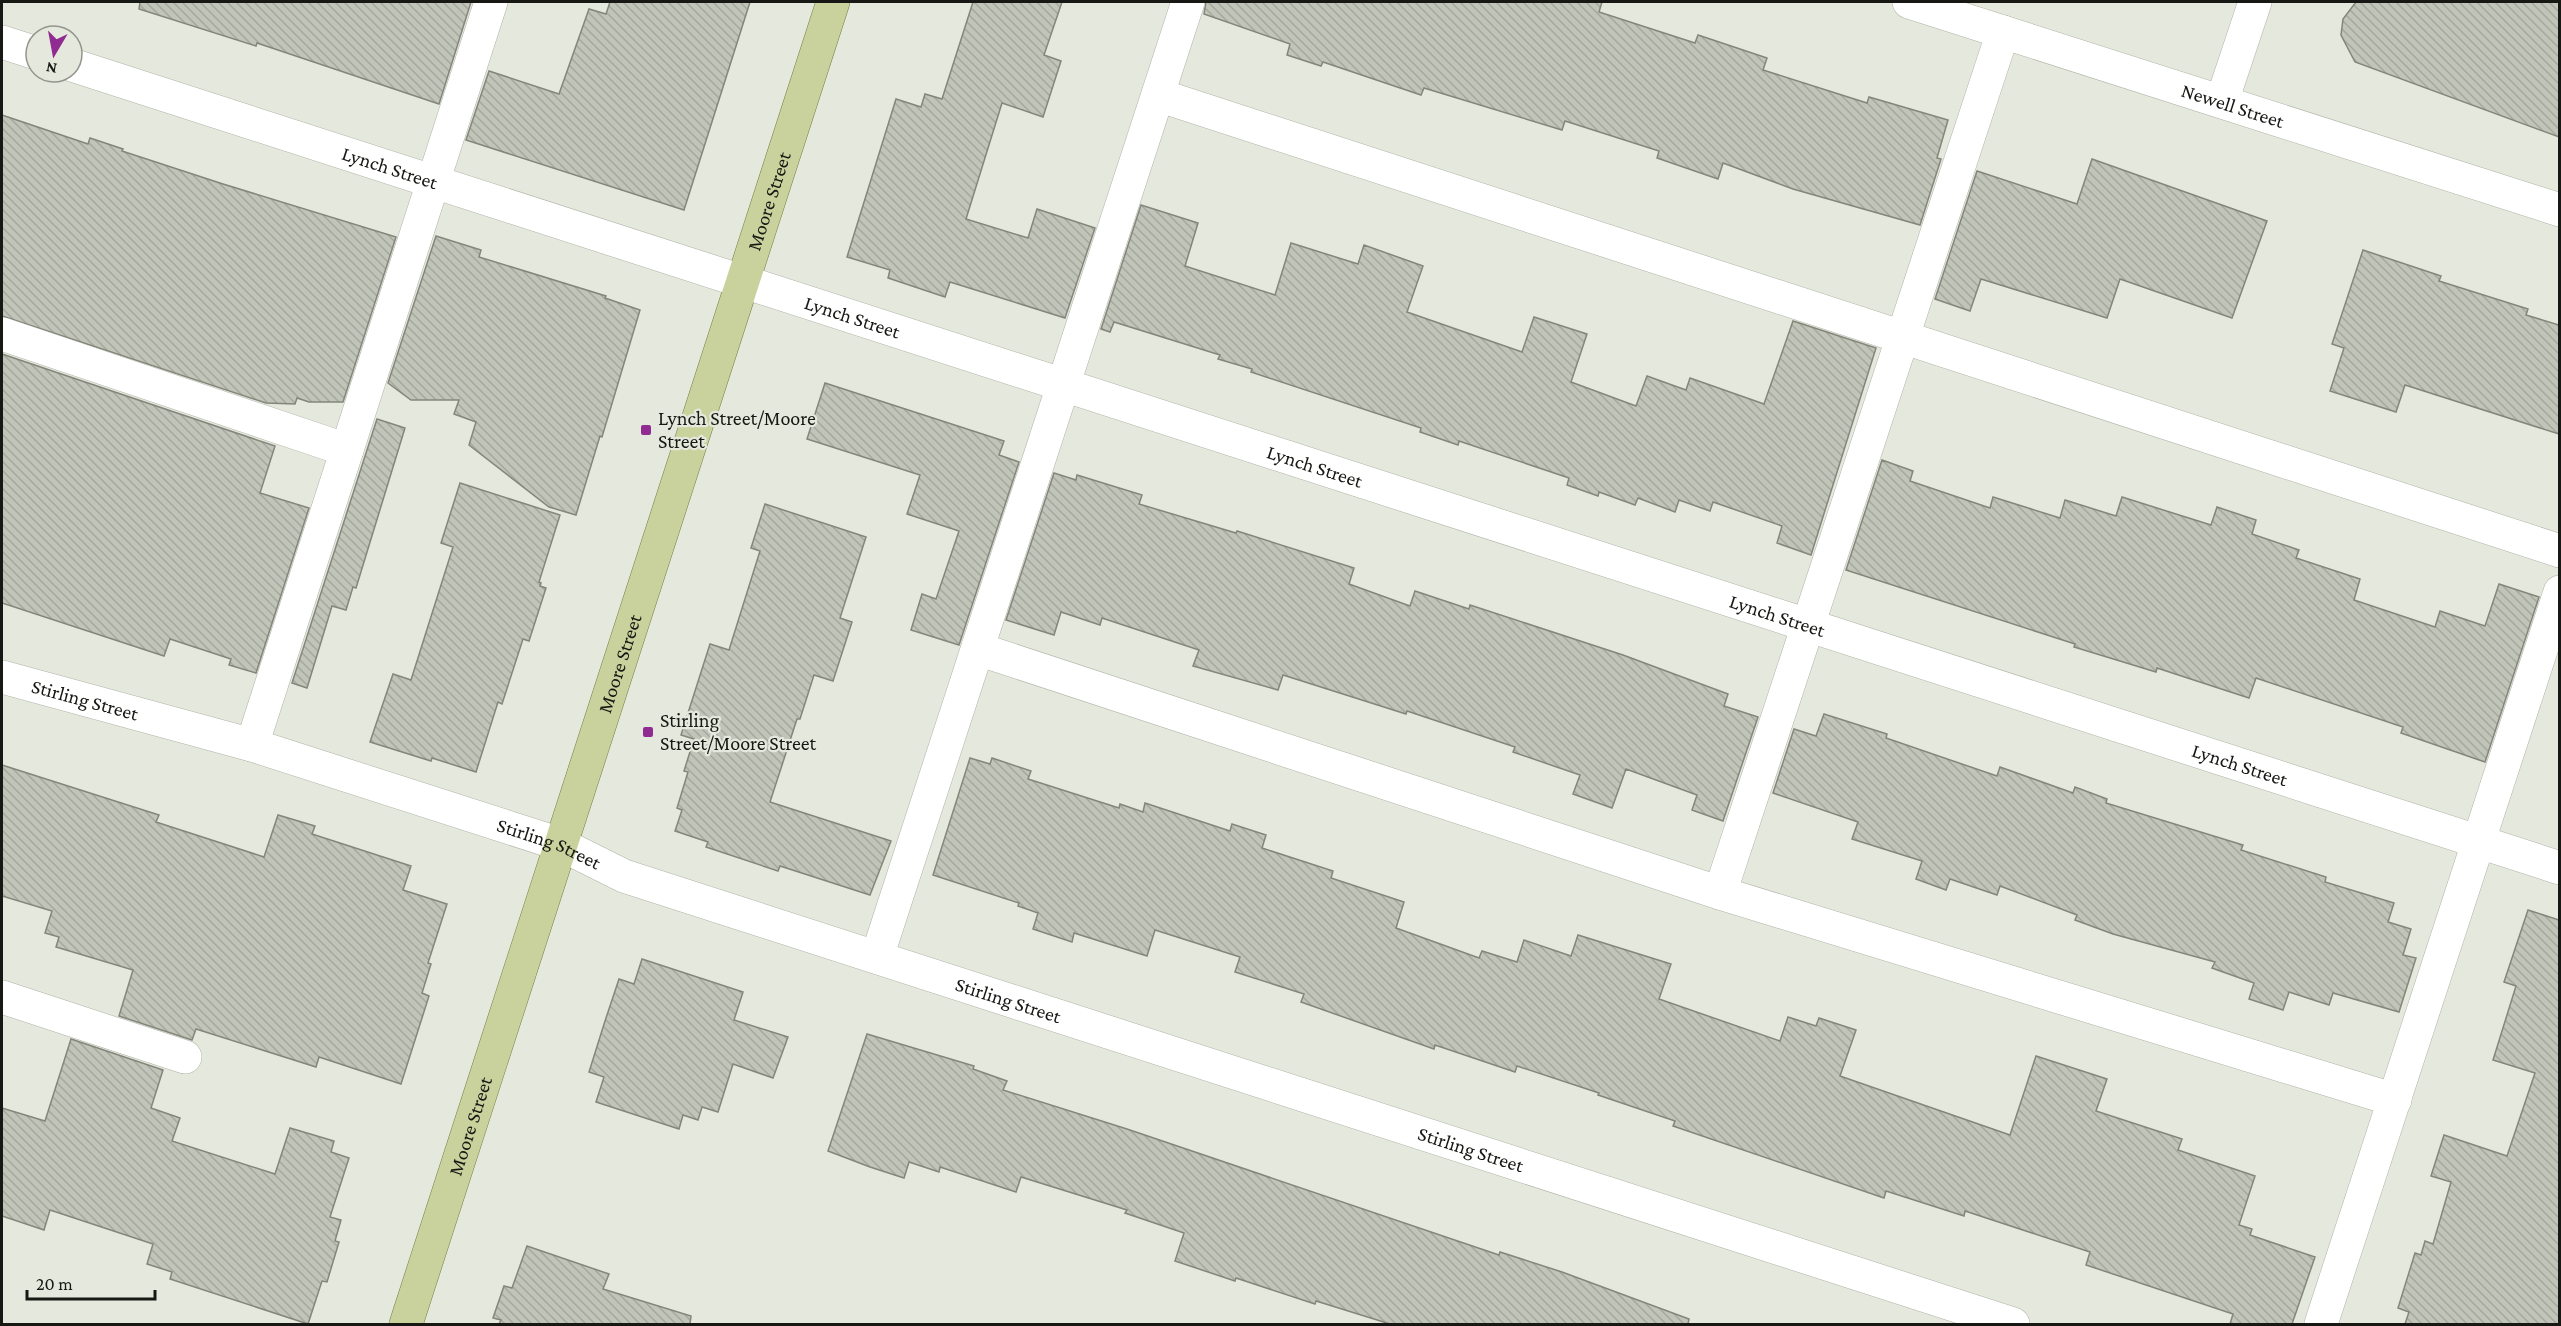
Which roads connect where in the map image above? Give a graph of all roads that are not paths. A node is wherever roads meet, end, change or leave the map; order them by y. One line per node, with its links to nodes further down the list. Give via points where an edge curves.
1 (491, 2): 12 (street)
2 (833, 2): 14 (main road, Moore Street)
3 (1188, 2): 10 (street)
4 (1908, 2): 6 (street, Newell Street)
5 (2255, 2): 11 (street)
6 (2003, 32): 11 (street, Newell Street); 16 (street)
7 (2, 42): 8 (street)
8 (24, 49)
9 (84, 69): 12 (street, Lynch Street)
10 (1158, 95): 16 (street); 17 (street)
11 (2222, 101): 13 (street, Newell Street)
12 (432, 181): 14 (street, Lynch Street); 18 (street)
13 (2559, 210)
14 (742, 281): 17 (street, Lynch Street); 26 (main road, Moore Street)
15 (2, 334): 18 (street)
16 (1903, 337): 19 (street); 21 (street)
17 (1064, 384): 21 (street, Lynch Street); 22 (street)
18 (347, 450): 24 (street)
19 (2559, 551)
20 (2559, 592): 25 (street)
21 (1808, 624): 25 (street, Lynch Street); 28 (street)
22 (978, 649): 28 (street); 29 (street)
23 (2, 677): 24 (street, Stirling Street)
24 (252, 745): 26 (street, Stirling Street)
25 (2479, 841): 27 (street, Lynch Street); 32 (street)
26 (560, 844): 29 (street, Stirling Street, via 624,876); 33 (main road, Moore Street)
27 (2559, 868)
28 (1720, 892): 32 (street)
29 (877, 957): 34 (street, Stirling Street)
30 (2, 997): 31 (street)
31 (185, 1057)
32 (2395, 1100): 35 (street)
33 (405, 1324)
34 (2013, 1324)
35 (2321, 1324)

